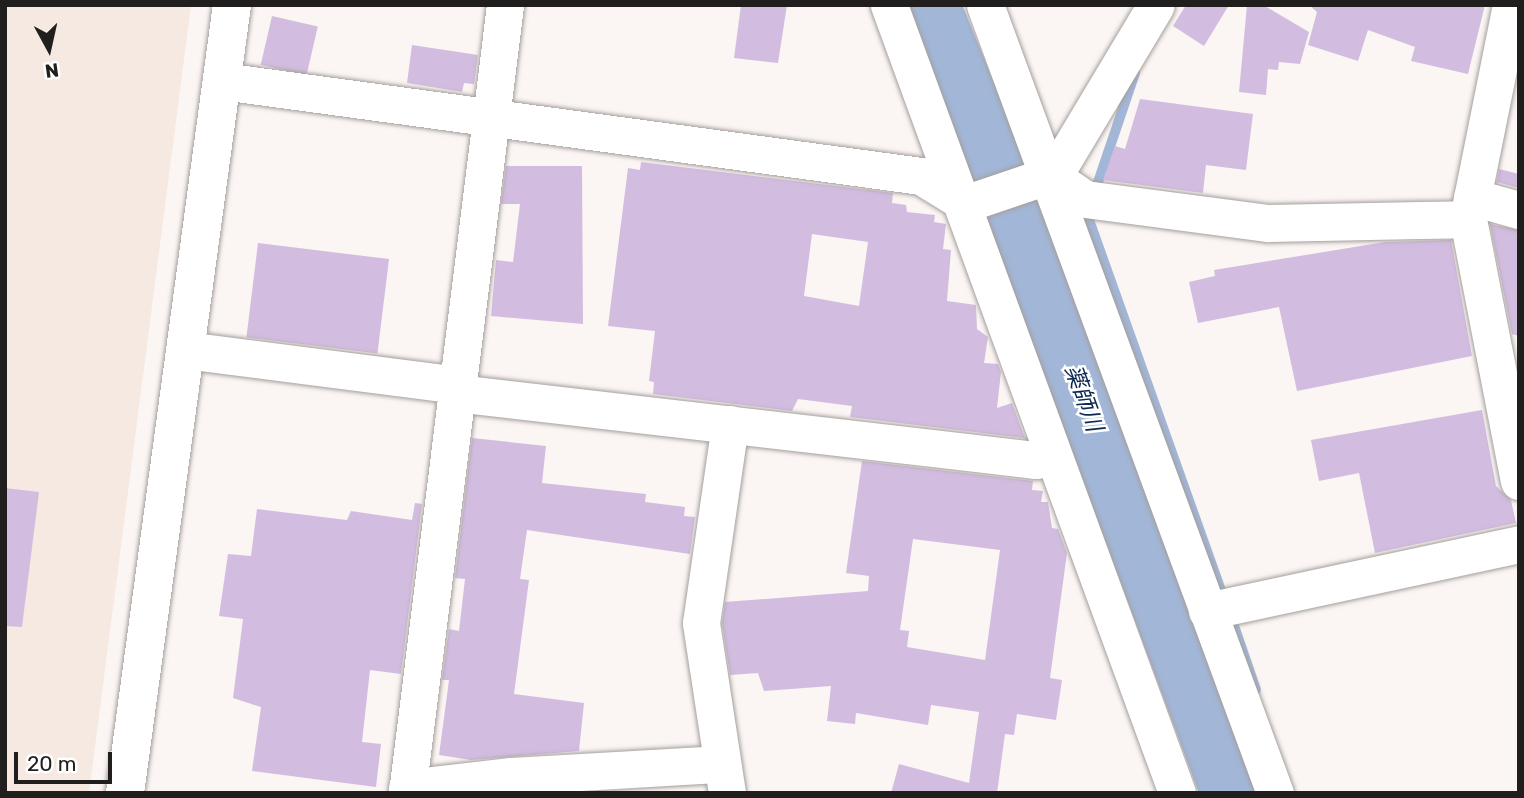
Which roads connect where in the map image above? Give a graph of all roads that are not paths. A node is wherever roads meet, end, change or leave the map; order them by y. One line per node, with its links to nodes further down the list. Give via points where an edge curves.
1 (232, 5): 7 (street)
2 (505, 5): 8 (street)
3 (889, 5): 10 (street)
4 (985, 5): 9 (street)
5 (1156, 5): 9 (street)
6 (1511, 5): 11 (street)
7 (222, 81): 8 (street); 13 (street)
8 (490, 115): 10 (street, via 921,176); 14 (street)
9 (1045, 177): 10 (street); 11 (street, via 1085,199 1268,223); 19 (street)
10 (967, 201): 16 (street)
11 (1470, 208): 12 (street); 17 (street)
12 (1519, 210)
13 (185, 350): 14 (street); 22 (street)
14 (456, 389): 15 (street); 21 (street)
15 (730, 424): 16 (street, via 1036,460); 20 (street, via 701,623)
16 (1052, 454): 23 (street)
17 (1519, 481)
18 (1519, 544): 19 (street)
19 (1207, 611): 24 (street)
20 (724, 779): 21 (street, via 511,776)
21 (407, 791)
22 (125, 793)
23 (1177, 793)
24 (1275, 793)

